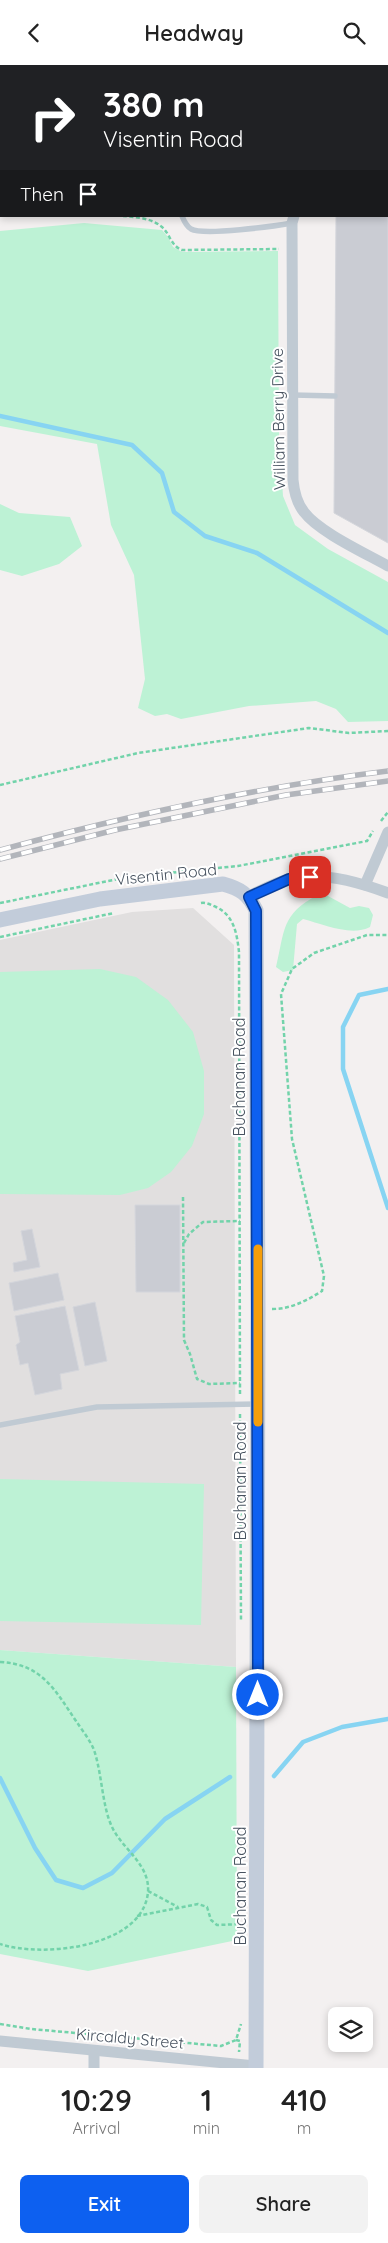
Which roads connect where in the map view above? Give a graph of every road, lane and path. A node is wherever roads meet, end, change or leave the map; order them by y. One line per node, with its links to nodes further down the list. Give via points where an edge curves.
1 (182, 217): 2 (lane, via 195,230 256,229)
2 (292, 219): 3 (street, William Berry Drive)
3 (293, 395): 4 (lane); 5 (street, William Berry Drive, via 293,480 299,504 314,523)
4 (335, 396)
5 (388, 566)
6 (388, 731): 7 (path, via 349,733 308,728 138,753)
7 (0, 785)
8 (388, 812): 10 (path, via 367,841 238,866)
9 (388, 832): 11 (street)
10 (155, 873): 12 (path); 15 (path)
11 (365, 885): 13 (street); 14 (street, via 310,877 289,879)
12 (156, 892): 14 (main road, Visentin Road, via 224,884 238,888); 18 (main road, Visentin Road, via 100,899)
13 (388, 893)
14 (249, 897): 24 (main road, Buchanan Road, via 256,911)
15 (0, 903)
16 (195, 903): 22 (path, via 205,902 224,911 236,928 239,951)
17 (115, 913): 20 (path)
18 (0, 919)
19 (388, 935): 24 (path, via 367,935 314,953 292,969 281,994 292,1139 324,1276 322,1291 304,1303 280,1309)
20 (0, 937)
21 (183, 1197): 23 (path)
22 (240, 1221): 23 (path, via 203,1221); 25 (path)
23 (183, 1245): 25 (path, via 184,1340 194,1375 204,1383)
24 (258, 1309): 27 (main road, Buchanan Road)
25 (240, 1383): 26 (path)
26 (240, 1404): 27 (lane); 28 (lane, via 97,1407); 29 (path)
27 (258, 1404): 40 (main road, Buchanan Road)
28 (0, 1425)
29 (241, 1627)
30 (0, 1662): 31 (path, via 17,1663 39,1673 55,1690 94,1748 112,1826 147,1874)
31 (148, 1891): 32 (path); 33 (path)
32 (179, 1908): 33 (path); 34 (path, via 198,1904 207,1907 210,1920 217,1925 241,1923)
33 (138, 1916): 35 (path, via 114,1936 81,1947 35,1951)
34 (241, 1931)
35 (0, 1944)
36 (242, 2023): 37 (path, via 236,2040 221,2046)
37 (0, 2024)
38 (0, 2041): 39 (street, Kircaldy Street)
39 (94, 2051): 40 (street, Kircaldy Street); 41 (street)
40 (256, 2067)
41 (94, 2068)

